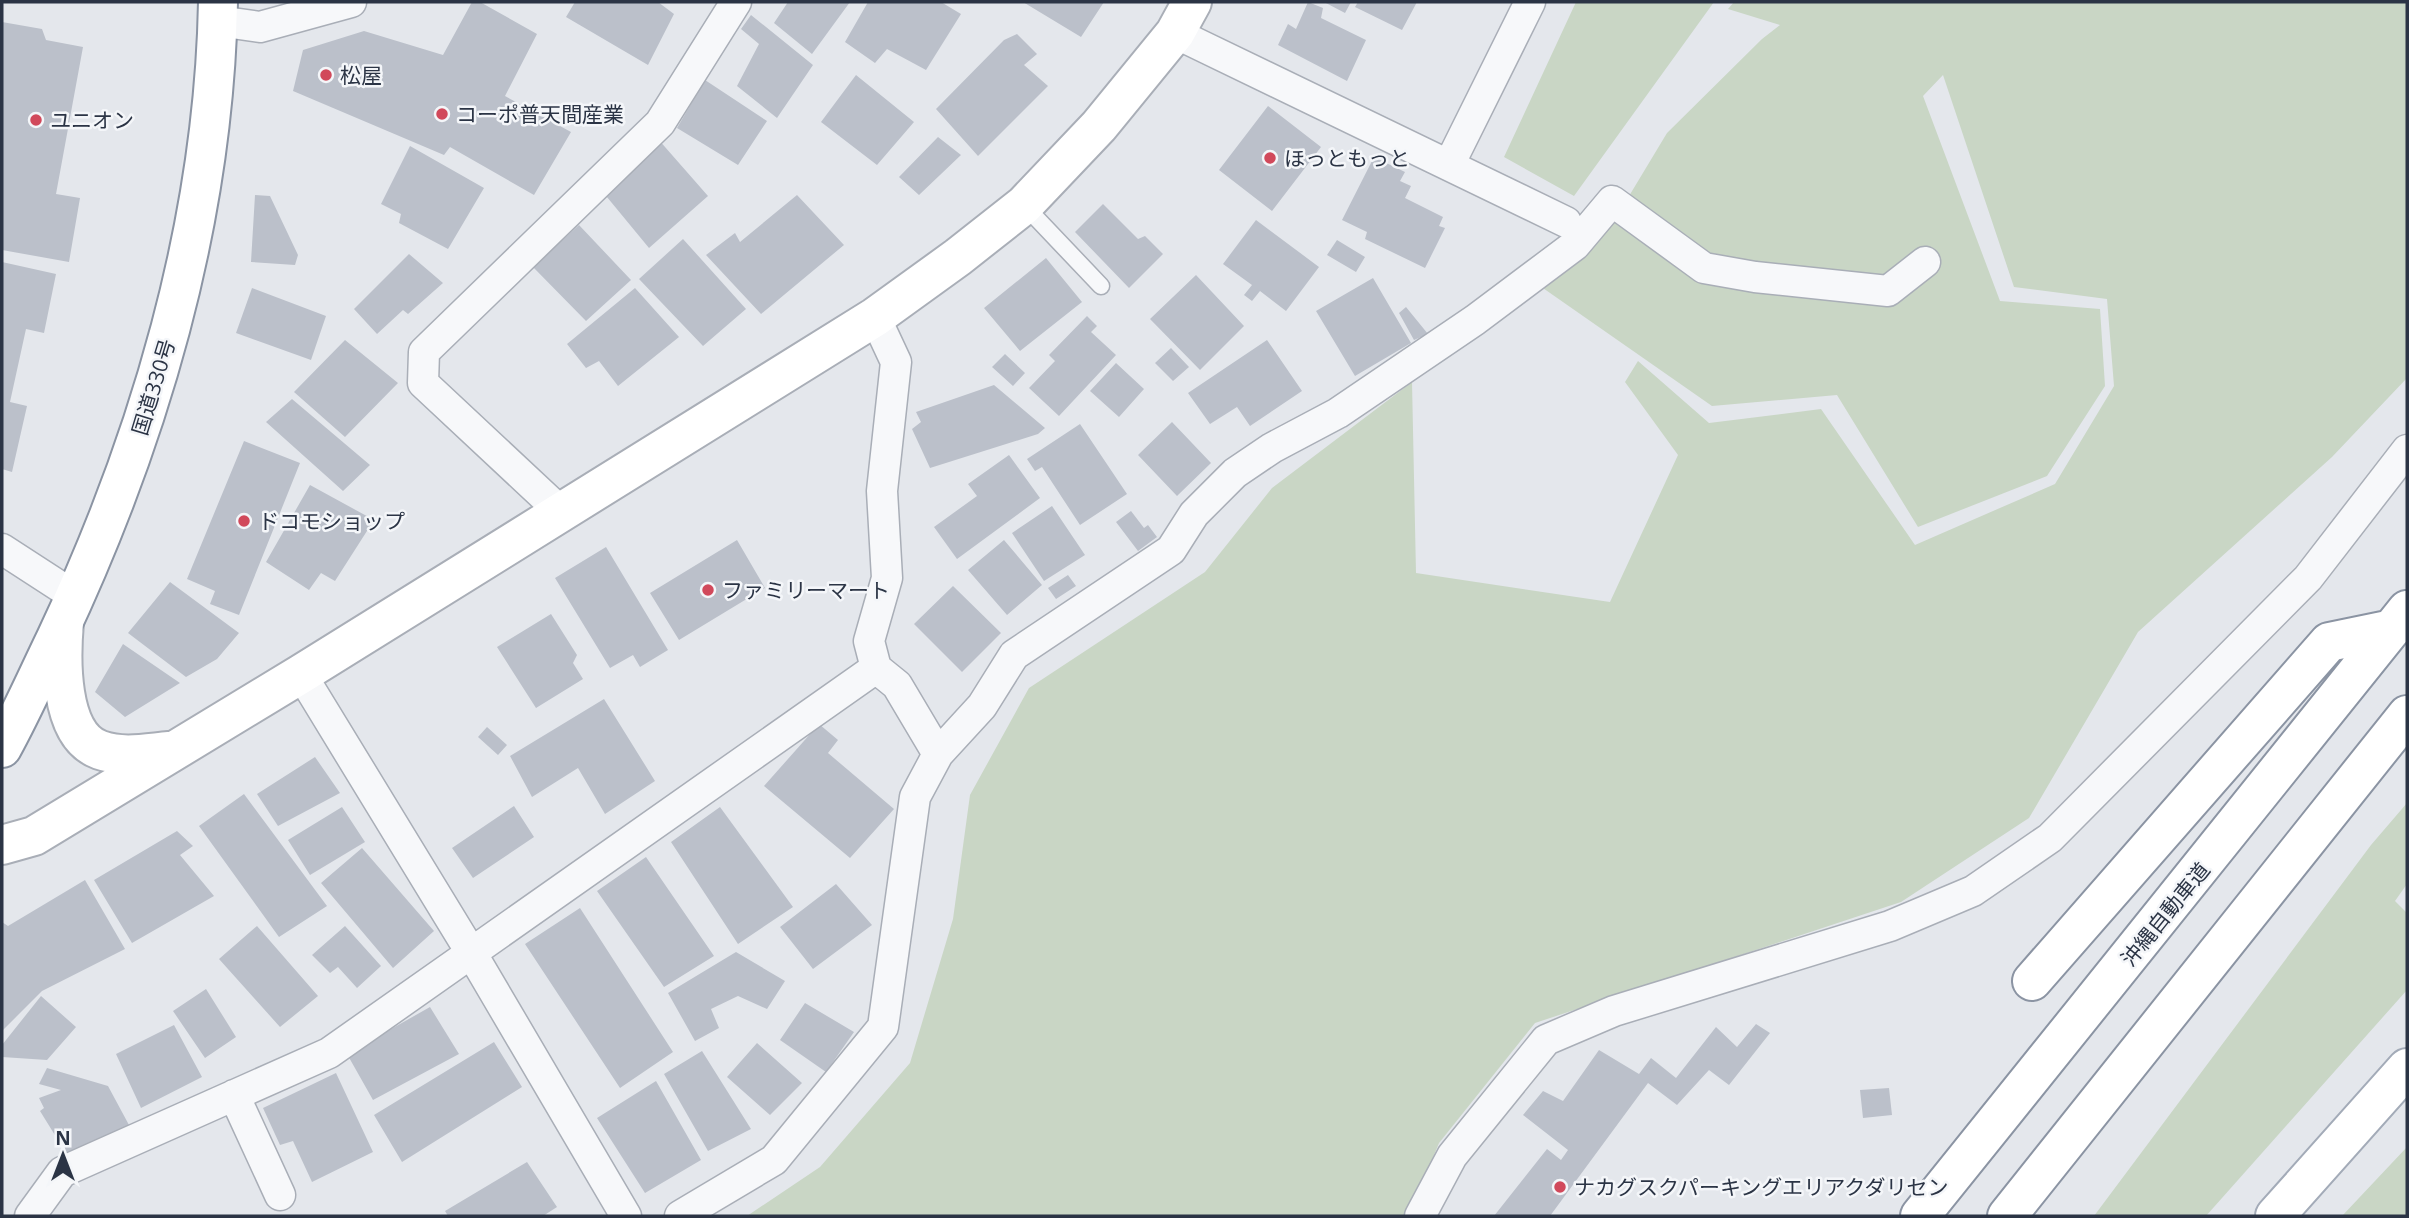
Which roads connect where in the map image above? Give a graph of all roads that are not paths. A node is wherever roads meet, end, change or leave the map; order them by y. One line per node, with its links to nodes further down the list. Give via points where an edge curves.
1 (347, 2): 4 (street, via 260,27)
2 (736, 2): 13 (street, via 660,123 424,352 423,383)
3 (1530, 2): 6 (street)
4 (218, 11): 15 (main road, 国道330号, via 201,184 175,314 139,433)
5 (1184, 17): 6 (street); 7 (main road, via 1099,126)
6 (1449, 165): 8 (street)
7 (1024, 205): 10 (lane); 11 (main road)
8 (1566, 222)
9 (1925, 262): 22 (street, via 1888,291 1704,268 1612,201 1575,246 1475,320 1338,413 1235,473 1194,514 1171,550 1014,655 982,706)
10 (1101, 286)
11 (875, 317): 13 (main road); 17 (street, via 896,362 882,491 887,578 869,641)
12 (2407, 450): 32 (street, via 2308,578 2050,838 1973,891 1890,926 1614,1011 1546,1041 1452,1156)
13 (561, 512): 18 (main road)
14 (2, 549): 15 (street)
15 (70, 609): 20 (main road, 国道330号); 21 (main road, via 61,656 66,704 81,735 97,749 127,755)
16 (2400, 620): 25 (main road, via 2329,642); 33 (main road, 沖縄自動車道)
17 (876, 668): 22 (street, via 897,685); 24 (street)
18 (301, 674): 21 (main road); 24 (street)
19 (2407, 715): 34 (main road)
20 (2, 748)
21 (175, 750): 23 (main road, via 34,835)
22 (938, 754): 31 (street, via 915,797 883,1027 774,1160)
23 (2, 845)
24 (472, 954): 27 (street, via 330,1053); 30 (street)
25 (2032, 981)
26 (2407, 1069): 35 (main road)
27 (234, 1095): 28 (street); 29 (street, via 62,1172)
28 (280, 1195)
29 (30, 1216)
30 (626, 1216)
31 (680, 1216)
32 (1420, 1216)
33 (1920, 1216)
34 (2007, 1216)
35 (2275, 1216)

